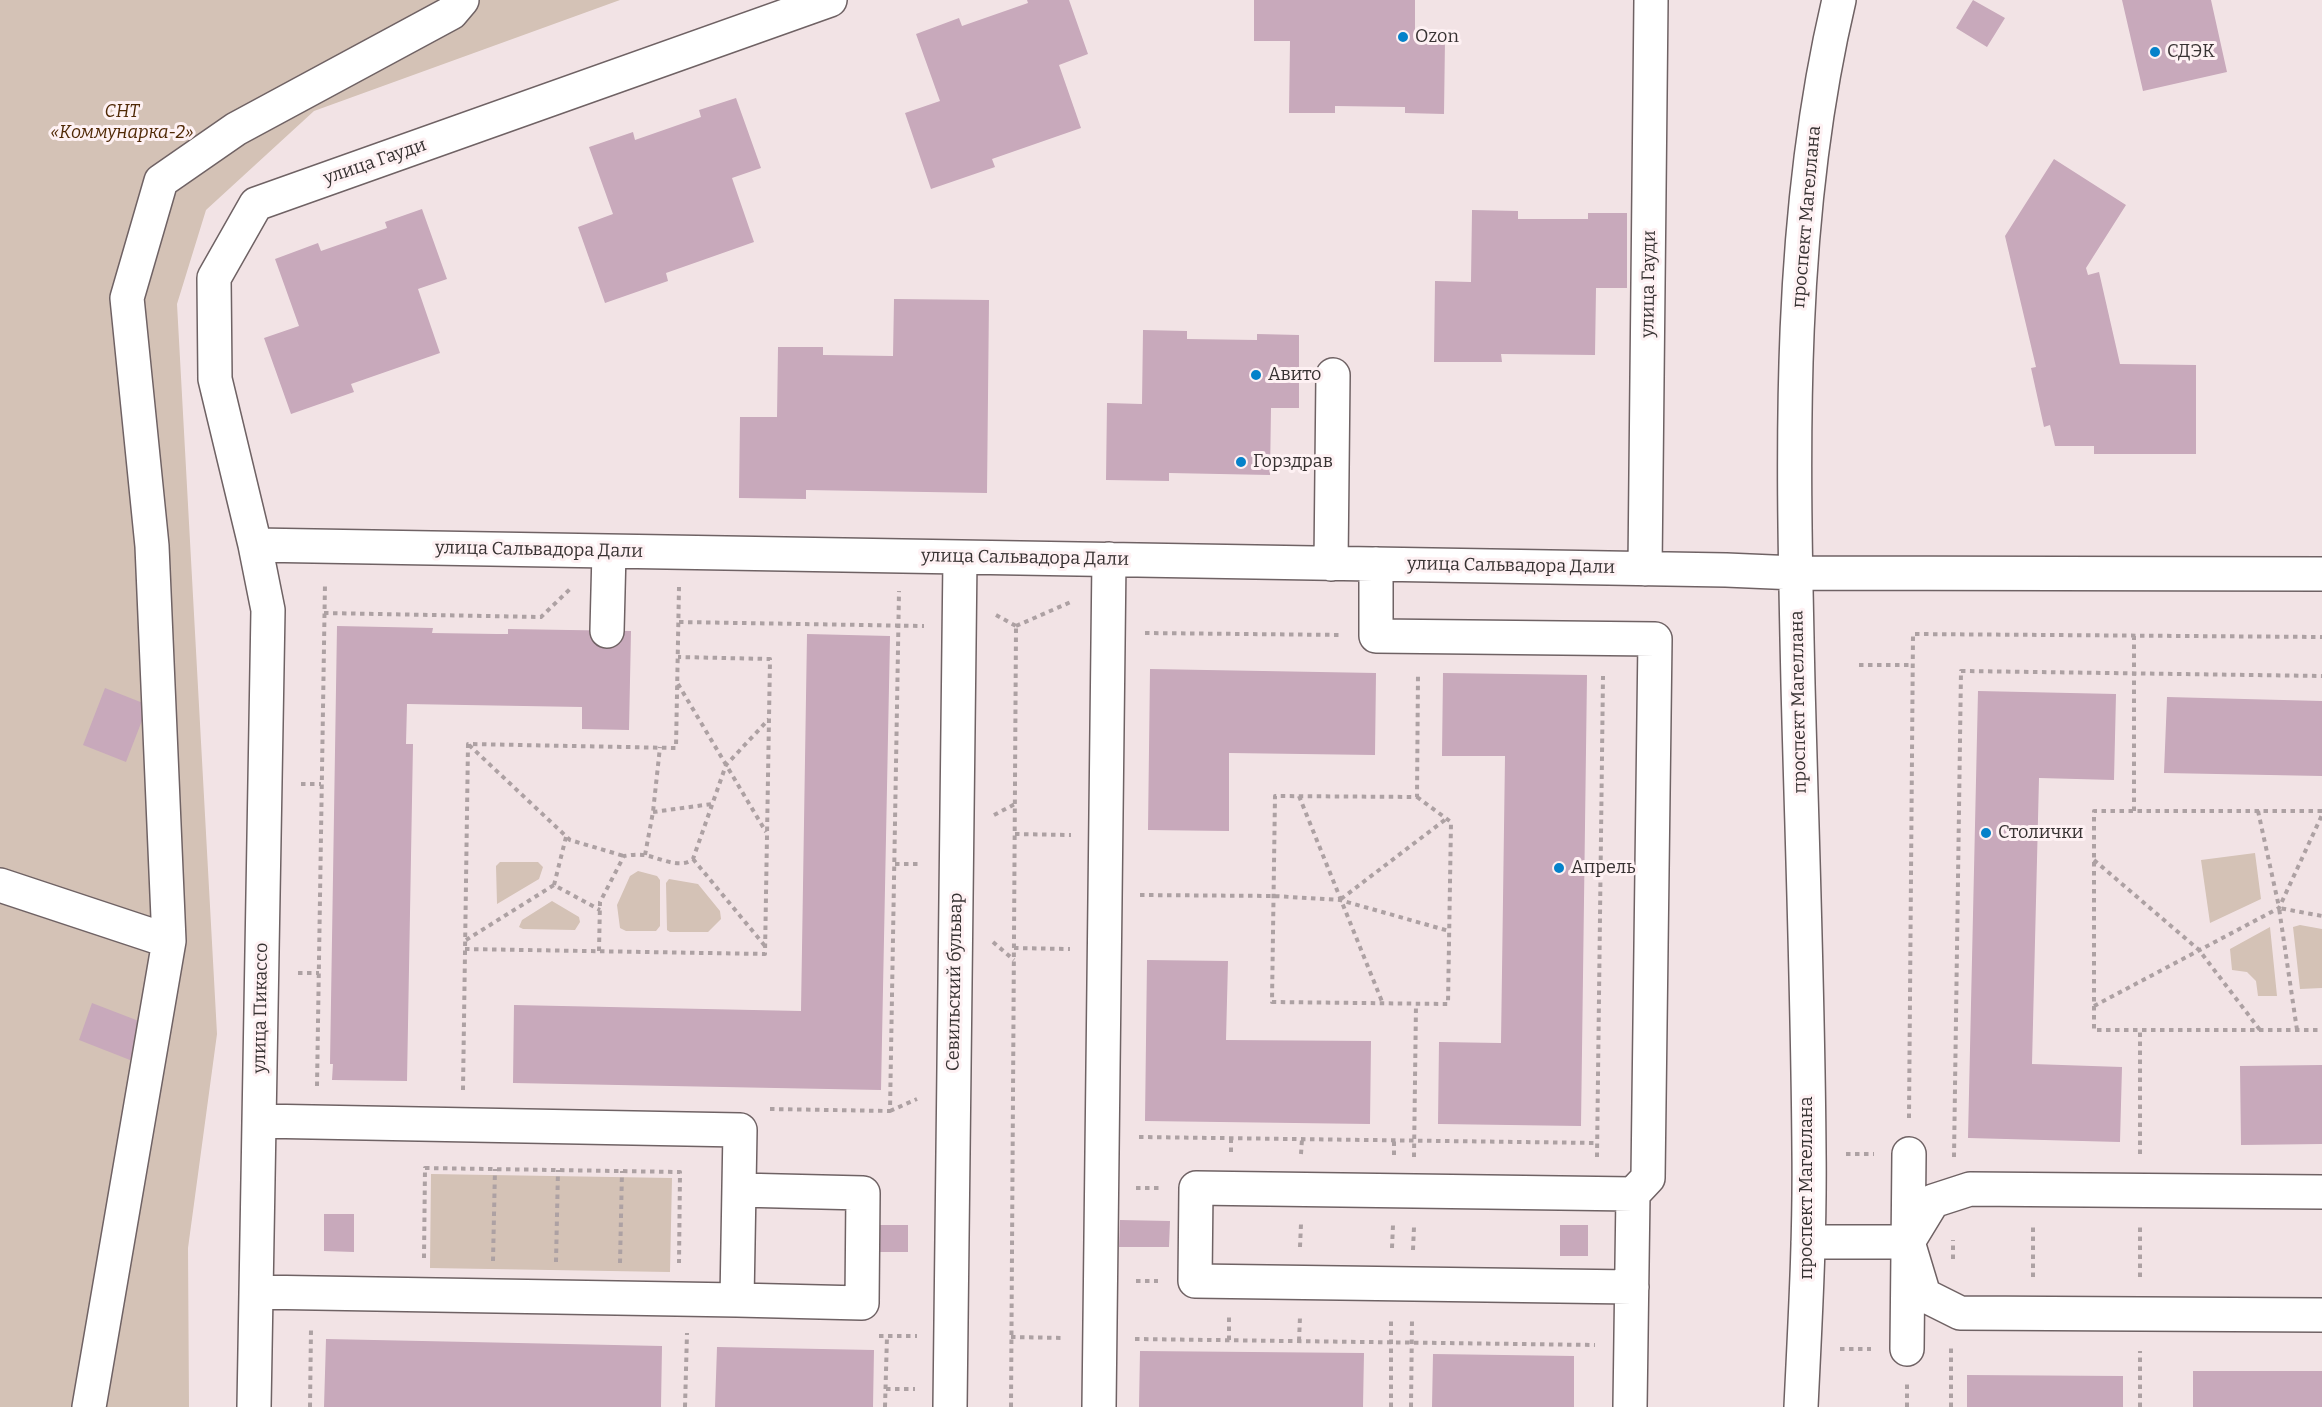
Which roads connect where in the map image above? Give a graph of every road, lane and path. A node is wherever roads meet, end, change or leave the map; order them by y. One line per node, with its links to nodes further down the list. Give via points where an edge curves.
1 (462, 0): 67 (street, via 451,13 236,129 161,181 127,297 152,546)
2 (830, 0): 6 (street, улица Гауди, via 256,204 214,278 215,379)
3 (1651, 0): 12 (street, улица Гауди)
4 (1839, 0): 14 (street, проспект Магеллана, via 1814,122 1802,229 1795,376)
5 (1333, 375): 10 (street)
6 (255, 546): 7 (street, улица Сальвадора Дали); 19 (street, улица Гауди)
7 (326, 547): 8 (street, улица Сальвадора Дали); 20 (path)
8 (609, 552): 9 (street, улица Сальвадора Дали); 24 (street)
9 (960, 558): 13 (street, улица Сальвадора Дали); 23 (street, Севильский бульвар)
10 (1331, 564): 11 (street, улица Сальвадора Дали); 13 (street, улица Сальвадора Дали)
11 (1376, 564): 12 (street, улица Сальвадора Дали); 26 (street)
12 (1645, 569): 14 (street, улица Сальвадора Дали)
13 (1109, 572): 25 (street); 50 (path, via 1016,626)
14 (1796, 573): 15 (street, улица Сальвадора Дали); 86 (street, проспект Магеллана)
15 (2322, 574)
16 (680, 577): 21 (path)
17 (900, 581): 22 (path)
18 (576, 584): 20 (path, via 541,617)
19 (268, 610): 81 (street, улица Пикассо)
20 (324, 614): 82 (path)
21 (679, 622): 22 (path); 31 (path)
22 (899, 625): 23 (path); 80 (path, via 890,1111)
23 (959, 626): 132 (street, Севильский бульвар)
24 (607, 631)
25 (1108, 633): 26 (path); 52 (street)
26 (1376, 636): 27 (street)
27 (1419, 636): 30 (street); 42 (path)
28 (2134, 636): 29 (path); 33 (path, via 1912,634); 34 (path)
29 (2322, 637)
30 (1603, 639): 85 (path); 98 (street, via 1655,639 1648,1178)
31 (678, 657): 36 (path); 37 (path, via 770,659)
32 (1859, 665): 33 (path)
33 (1912, 665): 87 (path)
34 (2134, 673): 35 (path); 44 (path); 99 (path, via 1961,671)
35 (2322, 676)
36 (678, 683): 39 (path, via 676,748); 40 (path)
37 (769, 719): 40 (path); 49 (path)
38 (468, 744): 39 (path); 51 (path); 66 (path)
39 (660, 747): 46 (path)
40 (726, 765): 43 (path); 49 (path)
41 (1299, 796): 42 (path); 60 (path, via 1275,796); 61 (path)
42 (1417, 797): 48 (path)
43 (712, 804): 46 (path); 55 (path)
44 (2134, 811): 45 (path); 56 (path, via 2094,811)
45 (2258, 811): 47 (path); 62 (path)
46 (652, 812): 53 (path)
47 (2322, 813): 62 (path)
48 (1446, 819): 61 (path); 65 (path, via 1451,822)
49 (767, 834): 68 (path)
50 (1015, 834): 52 (path); 69 (path)
51 (566, 836): 54 (path); 58 (path)
52 (1106, 836): 59 (street)
53 (645, 855): 54 (path); 55 (path, via 680,863)
54 (624, 856): 63 (path)
55 (693, 859): 68 (path)
56 (2094, 860): 72 (path); 75 (path)
57 (0, 885): 67 (street)
58 (554, 885): 63 (path); 66 (path)
59 (1105, 894): 60 (path); 71 (street)
60 (1274, 896): 61 (path); 74 (path, via 1272,1002)
61 (1340, 900): 65 (path); 74 (path)
62 (2279, 908): 64 (path); 72 (path); 77 (path)
63 (600, 909): 73 (path)
64 (2322, 916)
65 (1449, 931): 74 (path, via 1448,1005)
66 (466, 940): 70 (path)
67 (169, 941): 127 (street)
68 (765, 946): 73 (path, via 765,954)
69 (1014, 948): 71 (path); 120 (path)
70 (465, 949): 73 (path); 79 (path)
71 (1104, 950): 83 (street)
72 (2199, 950): 75 (path); 76 (path)
73 (599, 951)
74 (1383, 1004)
75 (2094, 1006): 76 (path, via 2094,1030)
76 (2260, 1030): 77 (path)
77 (2297, 1030): 78 (path)
78 (2322, 1030)
79 (463, 1092)
80 (763, 1109)
81 (259, 1121): 82 (street); 111 (street, улица Пикассо)
82 (316, 1122): 93 (street, via 740,1130)
83 (1102, 1136): 84 (path); 91 (street)
84 (1302, 1139): 85 (path); 94 (path)
85 (1598, 1143): 97 (path)
86 (1809, 1154): 87 (path); 100 (street, проспект Магеллана)
87 (1909, 1154): 101 (street)
88 (495, 1169): 89 (path); 102 (path); 113 (path, via 425,1168)
89 (558, 1170): 90 (path); 103 (path)
90 (622, 1171): 104 (path); 105 (path, via 680,1172)
91 (1101, 1187): 92 (path); 106 (street)
92 (1196, 1188): 94 (street); 107 (street)
93 (739, 1190): 115 (street); 115 (street, via 863,1192 863,1204 861,1303)
94 (1301, 1190): 97 (street); 108 (path)
95 (2033, 1190): 96 (street); 99 (street, via 1970,1189); 117 (path)
96 (2322, 1192)
97 (1597, 1194): 98 (street)
98 (1633, 1194): 110 (street)
99 (1954, 1194): 101 (street, via 1933,1201); 116 (path)
100 (1808, 1242): 101 (street); 124 (street, проспект Магеллана)
101 (1908, 1242): 116 (street, via 1924,1295); 125 (street)
102 (493, 1263)
103 (556, 1264)
104 (620, 1265)
105 (679, 1266)
106 (1100, 1280): 107 (path); 121 (street)
107 (1195, 1281): 108 (street)
108 (1300, 1283): 109 (street); 122 (path)
109 (1595, 1286): 110 (street); 123 (path)
110 (1632, 1287): 135 (street)
111 (256, 1292): 112 (street); 128 (street, улица Пикассо)
112 (312, 1293): 113 (street); 129 (path)
113 (424, 1295): 114 (street)
114 (687, 1300): 115 (street); 130 (path)
115 (737, 1300)
116 (1952, 1309): 117 (street, via 1960,1313); 137 (path)
117 (2033, 1313): 118 (street)
118 (2322, 1316)
119 (887, 1336): 131 (path)
120 (1011, 1337): 121 (path); 133 (path)
121 (1099, 1338): 122 (path); 134 (street)
122 (1299, 1341): 123 (path)
123 (1595, 1345): 126 (path)
124 (1804, 1349): 125 (path); 136 (street, проспект Магеллана)
125 (1907, 1349)
126 (1594, 1355)
127 (90, 1407)
128 (254, 1407)
129 (310, 1407)
130 (685, 1407)
131 (885, 1407)
132 (950, 1407)
133 (1011, 1407)
134 (1099, 1407)
135 (1630, 1407)
136 (1801, 1407)
137 (1951, 1407)

